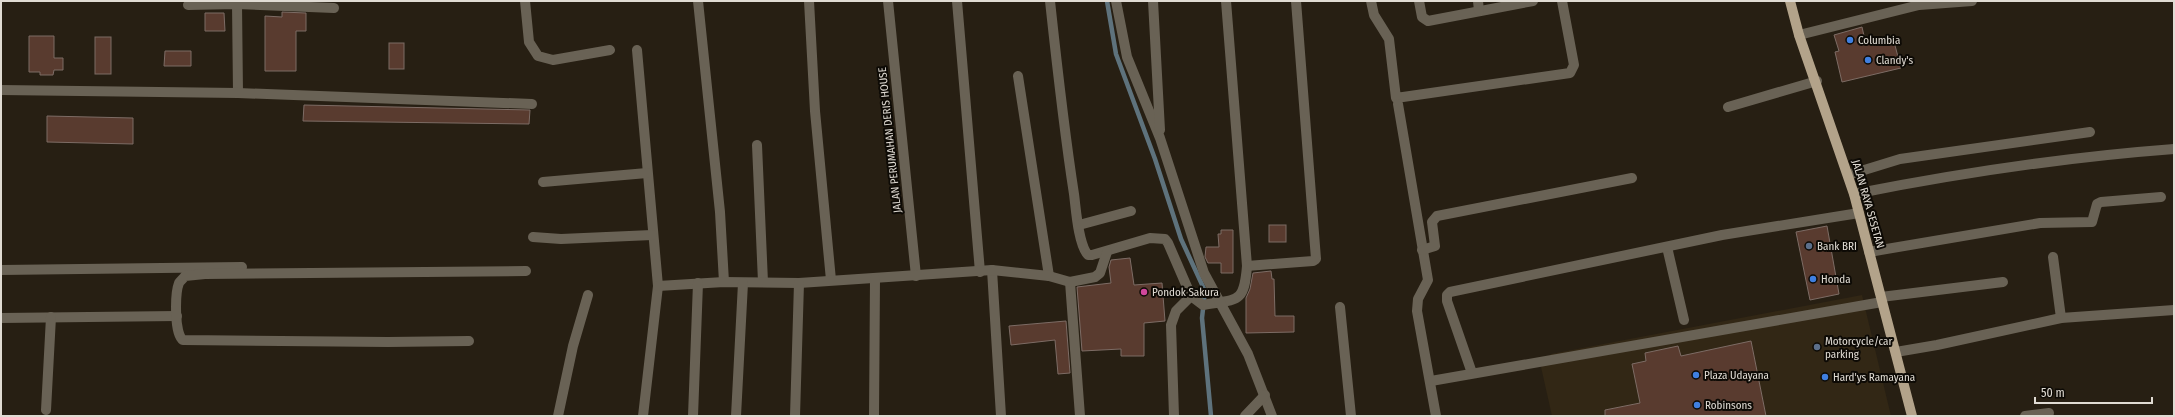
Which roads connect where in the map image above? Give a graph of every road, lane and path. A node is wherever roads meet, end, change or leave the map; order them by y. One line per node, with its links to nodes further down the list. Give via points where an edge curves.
1 (524, 1): 22 (street, via 529,42 538,56 553,60)
2 (698, 1): 61 (street, via 720,212)
3 (809, 1): 60 (street, via 815,111)
4 (888, 1): 57 (street, JALAN PERUMAHAN DERIS HOUSE)
5 (957, 1): 56 (street)
6 (1050, 1): 43 (street, via 1062,116)
7 (1116, 1): 32 (street, via 1127,57)
8 (1153, 1): 32 (street)
9 (1226, 1): 51 (street)
10 (1296, 1): 51 (street, via 1317,256 1313,261)
11 (1371, 1): 14 (street, via 1374,15 1389,40 1396,98 1570,73 1574,65)
12 (1419, 1): 19 (street, via 1422,17 1428,21)
13 (1533, 1): 19 (street)
14 (1562, 1)
15 (1790, 1): 21 (main road, JALAN RAYA SESETAN)
16 (1972, 1): 21 (street, via 1919,5)
17 (237, 4): 18 (street); 20 (street); 27 (street)
18 (188, 5)
19 (1478, 6)
20 (334, 8)
21 (1799, 35): 25 (main road, JALAN RAYA SESETAN)
22 (610, 50)
23 (637, 50): 35 (street)
24 (1018, 76): 58 (street)
25 (1817, 81): 30 (street); 36 (main road, JALAN RAYA SESETAN)
26 (1, 90): 27 (street)
27 (238, 93): 28 (street)
28 (532, 104)
29 (1398, 104): 47 (street)
30 (1728, 107)
31 (2090, 132): 36 (street, via 1900,159)
32 (1160, 138): 72 (street, via 1204,273)
33 (757, 145): 62 (street)
34 (2174, 149): 39 (street, via 2024,165)
35 (647, 173): 38 (street); 44 (street)
36 (1848, 175): 39 (main road, JALAN RAYA SESETAN)
37 (1632, 178): 47 (street, via 1436,216 1432,222 1435,246)
38 (543, 182)
39 (1854, 194): 42 (main road, JALAN RAYA SESETAN)
40 (2161, 197): 49 (street, via 2101,202 2097,204 2092,222 2040,223)
41 (1131, 211): 43 (street)
42 (1859, 213): 46 (street); 49 (main road, JALAN RAYA SESETAN)
43 (1079, 225): 48 (street, via 1085,252 1088,255)
44 (652, 235): 45 (street, via 561,239); 68 (street)
45 (533, 237)
46 (1667, 247): 79 (street); 82 (street, via 1450,292 1447,301)
47 (1422, 250): 83 (street, via 1428,280 1418,299 1418,311)
48 (1107, 252): 63 (street, via 1100,273 1095,277); 70 (street, via 1150,238 1165,239)
49 (1869, 252): 71 (main road, JALAN RAYA SESETAN)
50 (2053, 257): 78 (street)
51 (1246, 266): 72 (street, via 1243,294 1234,299)
52 (242, 267): 53 (street)
53 (1, 270)
54 (992, 270): 56 (street); 58 (street); 93 (street)
55 (526, 271): 75 (street, via 185,276 179,283)
56 (980, 272): 57 (street)
57 (916, 276): 59 (street)
58 (1049, 276): 63 (street)
59 (875, 278): 60 (street); 92 (street)
60 (831, 280): 67 (street)
61 (724, 282): 65 (street); 66 (street)
62 (763, 282): 66 (street); 67 (street)
63 (1070, 282): 94 (street)
64 (2003, 282): 71 (street)
65 (698, 283): 68 (street); 89 (street)
66 (743, 283): 90 (street)
67 (799, 283): 91 (street)
68 (658, 286): 88 (street)
69 (588, 295): 87 (street, via 573,346)
70 (1191, 296): 72 (street, via 1203,305); 95 (street, via 1176,311 1171,325)
71 (1881, 300): 81 (main road, JALAN RAYA SESETAN); 82 (street, via 1652,346)
72 (1218, 302): 84 (street, via 1248,354)
73 (1340, 308): 98 (street)
74 (2174, 310): 78 (street)
75 (177, 316): 76 (street); 80 (street, via 176,328 179,337 187,340)
76 (51, 317): 77 (street); 85 (street)
77 (1, 318)
78 (2061, 318): 81 (street)
79 (1684, 320)
80 (469, 340)
81 (1896, 352): 100 (main road, JALAN RAYA SESETAN)
82 (1472, 373): 83 (street)
83 (1431, 381): 99 (street)
84 (1264, 394): 96 (street); 97 (street)
85 (46, 410)
86 (2049, 413): 101 (street)
87 (558, 416)
88 (643, 416)
89 (693, 416)
90 (736, 416)
91 (795, 416)
92 (874, 416)
93 (1001, 416)
94 (1080, 416)
95 (1174, 416)
96 (1245, 416)
97 (1272, 416)
98 (1351, 416)
99 (1436, 416)
100 (1912, 416)
101 (2025, 416)

